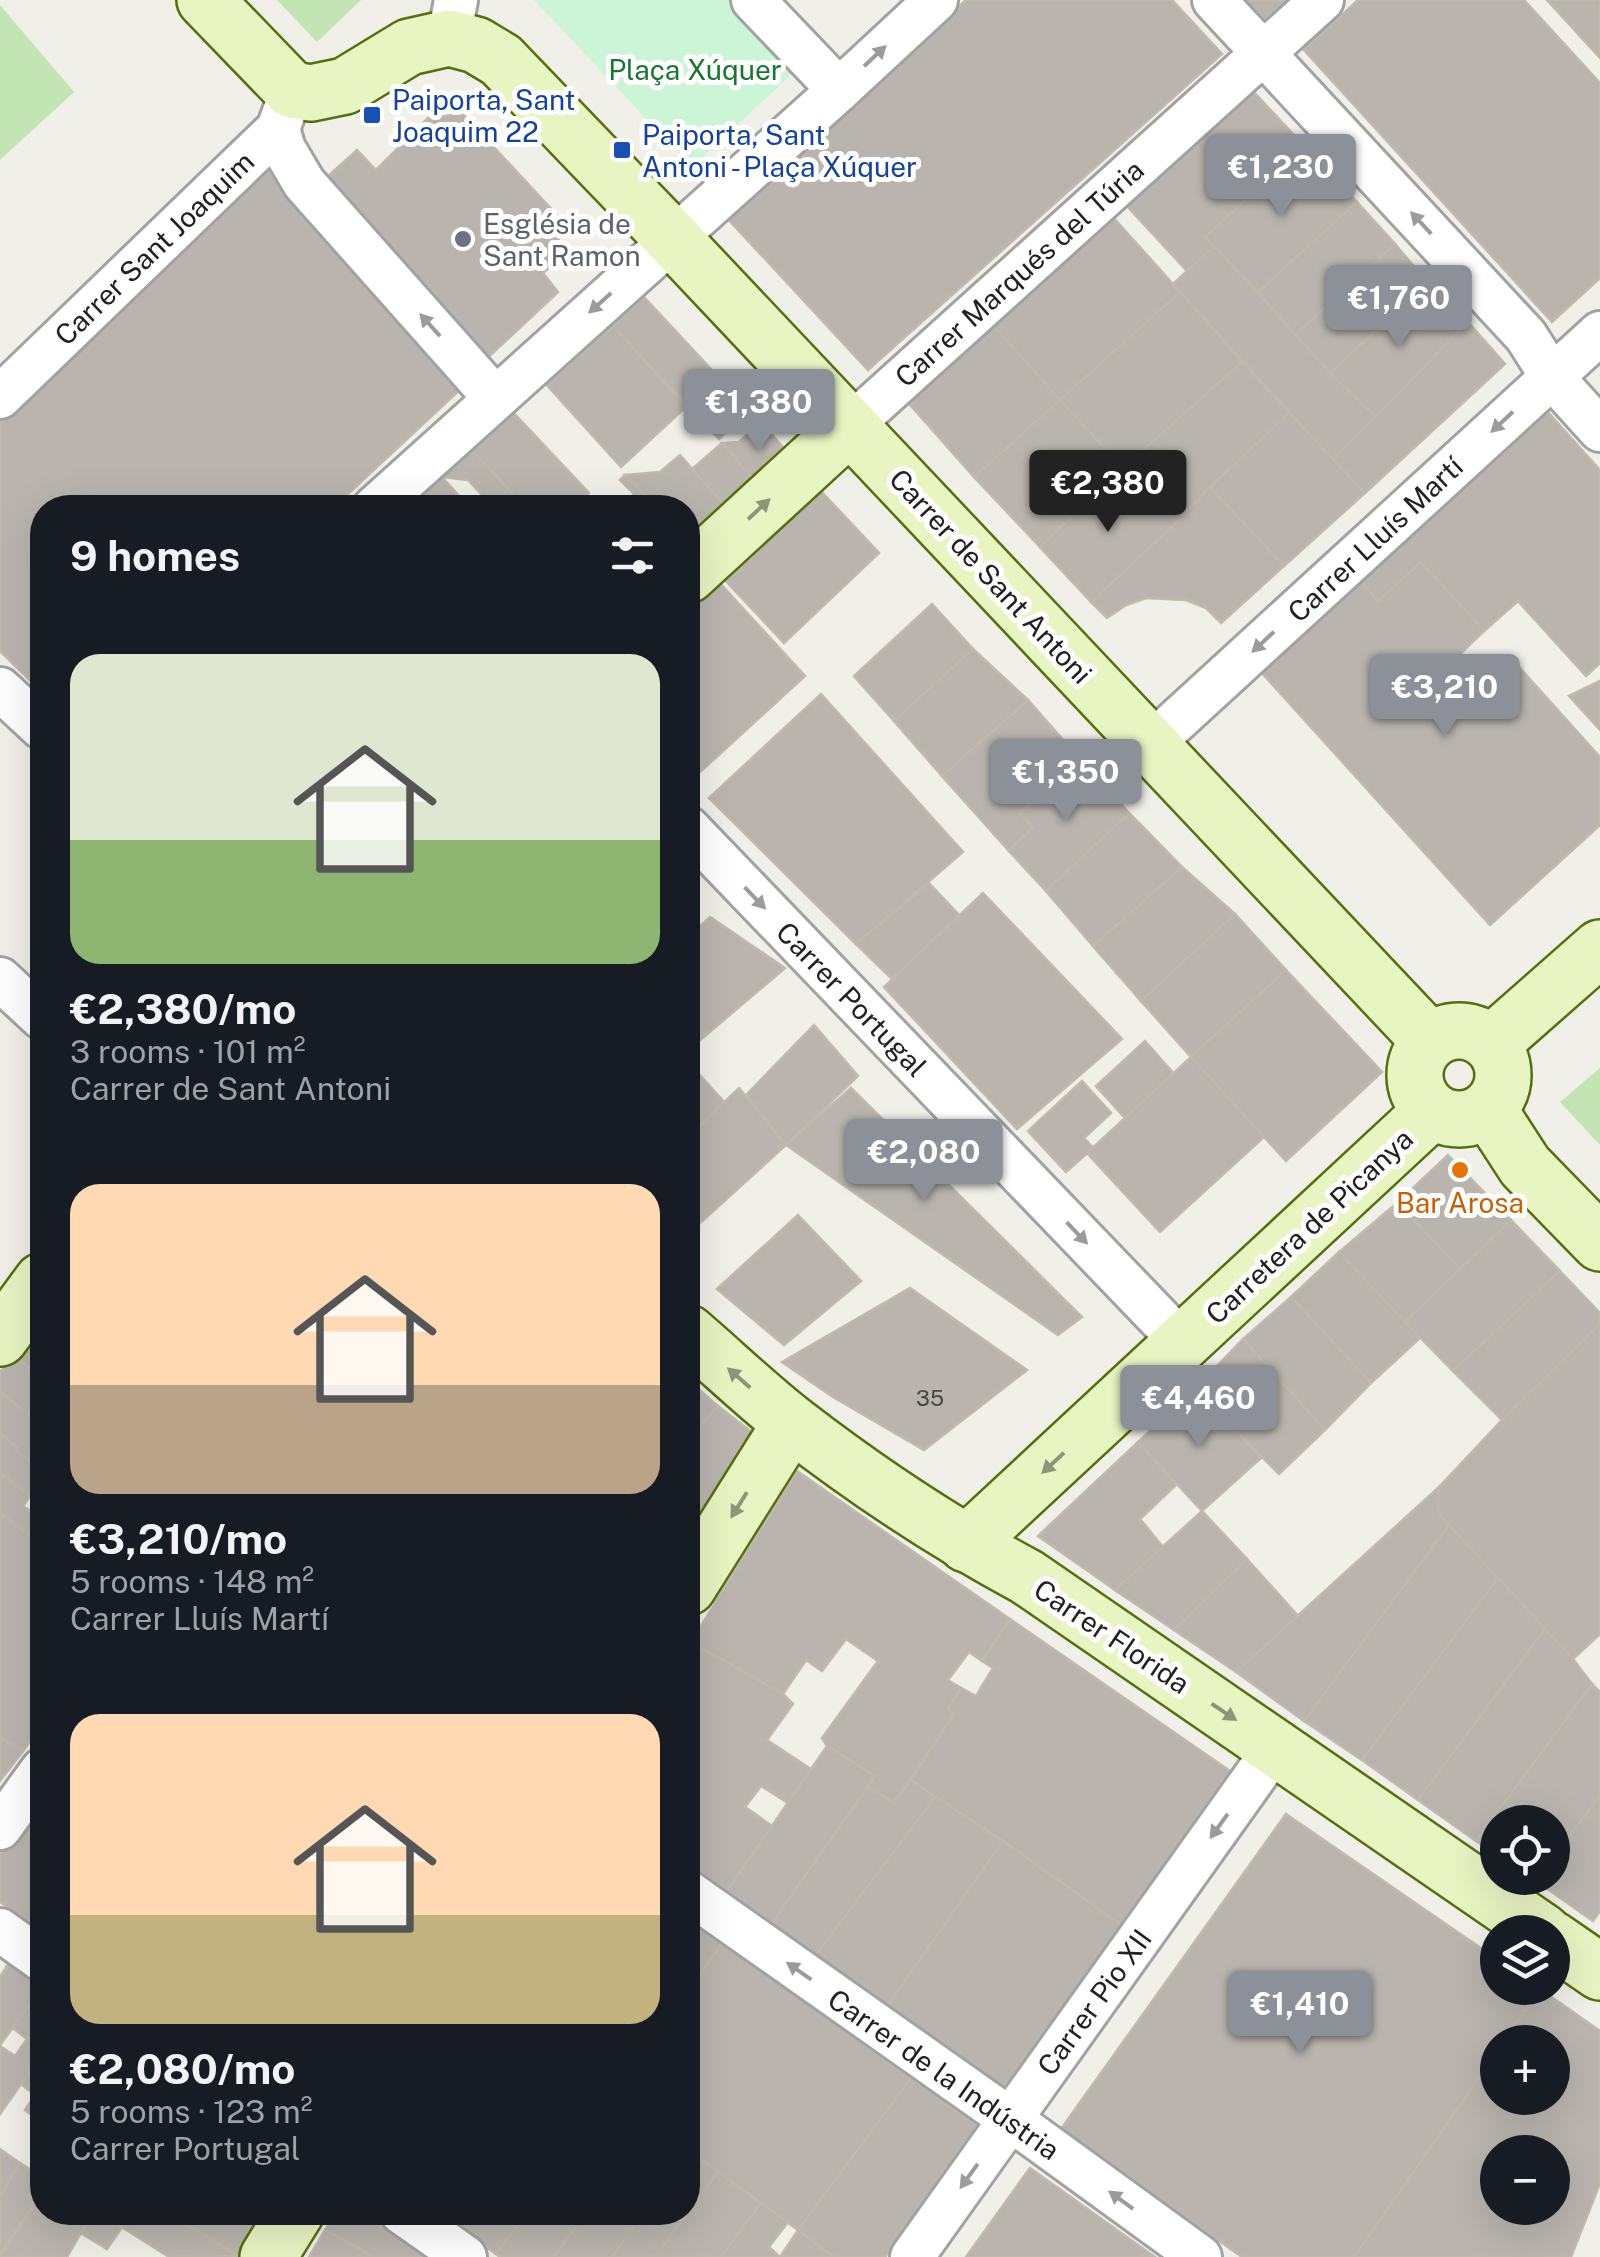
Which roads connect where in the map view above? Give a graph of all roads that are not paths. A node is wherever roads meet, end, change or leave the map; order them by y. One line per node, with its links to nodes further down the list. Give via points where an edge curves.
1 (206, 0): 9 (street)
2 (753, 0): 8 (street)
3 (936, 0): 8 (street, one-way to 3)
4 (1214, 0): 7 (street)
5 (1322, 0): 7 (street, Carrer Marqués del Túria)
6 (452, 19): 9 (street, Carrer de Sant Antoni, via 346,86 311,93); 10 (street, Carrer de Sant Antoni, via 501,60)
7 (1262, 52): 12 (street, one-way to 7, via 1526,336); 15 (street, Carrer Marqués del Túria)
8 (839, 90): 10 (street)
9 (285, 109): 13 (street, Carrer Sant Joaquim); 14 (street, one-way to 9, via 304,183 284,149)
10 (672, 238): 14 (street, one-way to 14); 15 (street, Carrer de Sant Antoni)
11 (1600, 333): 12 (street, Carrer Lluís Martí)
12 (1552, 377): 16 (street); 21 (street, Carrer Lluís Martí, one-way to 21)
13 (0, 396)
14 (495, 398): 17 (street)
15 (850, 426): 18 (street, one-way to 15); 21 (street, Carrer de Sant Antoni)
16 (1600, 430)
17 (388, 495)
18 (700, 565)
19 (0, 689): 20 (street)
20 (30, 717)
21 (1150, 745): 26 (street, Carrer de Sant Antoni)
22 (700, 840): 34 (street, Carrer Portugal, one-way to 34)
23 (1600, 948): 27 (street)
24 (0, 979): 25 (street)
25 (30, 1007)
26 (1430, 1041): 27 (street, via 1454,1030); 29 (street, via 1414,1077)
27 (1491, 1044): 28 (street, via 1503,1070)
28 (1488, 1108): 29 (street, via 1454,1120); 30 (street, via 1525,1166)
29 (1432, 1111): 34 (street, Carretera de Picanya)
30 (1600, 1244)
31 (30, 1298): 32 (street)
32 (0, 1338)
33 (700, 1343): 35 (street, Carrer Florida, one-way to 33)
34 (1183, 1343): 36 (street, Carretera de Picanya, one-way to 36)
35 (791, 1423): 36 (street, Carrer Florida); 37 (street, one-way to 37)
36 (966, 1544): 38 (street, Carrer Florida, one-way to 38, via 1027,1577)
37 (700, 1568)
38 (1276, 1747): 42 (street, Carrer Florida); 47 (street, Carrer Pio XII, one-way to 47)
39 (30, 1787): 40 (street)
40 (0, 1828)
41 (700, 1900): 47 (street, Carrer de la Indústria, one-way to 41)
42 (1518, 1915)
43 (0, 1930): 44 (street)
44 (30, 1951)
45 (1570, 1951): 46 (street)
46 (1600, 1972)
47 (1010, 2120): 52 (street, Carrer Pio XII, one-way to 52); 53 (street, Carrer de la Indústria, one-way to 47)
48 (288, 2225): 50 (street)
49 (420, 2225): 51 (street)
50 (268, 2257)
51 (466, 2257)
52 (912, 2257)
53 (1200, 2257)

